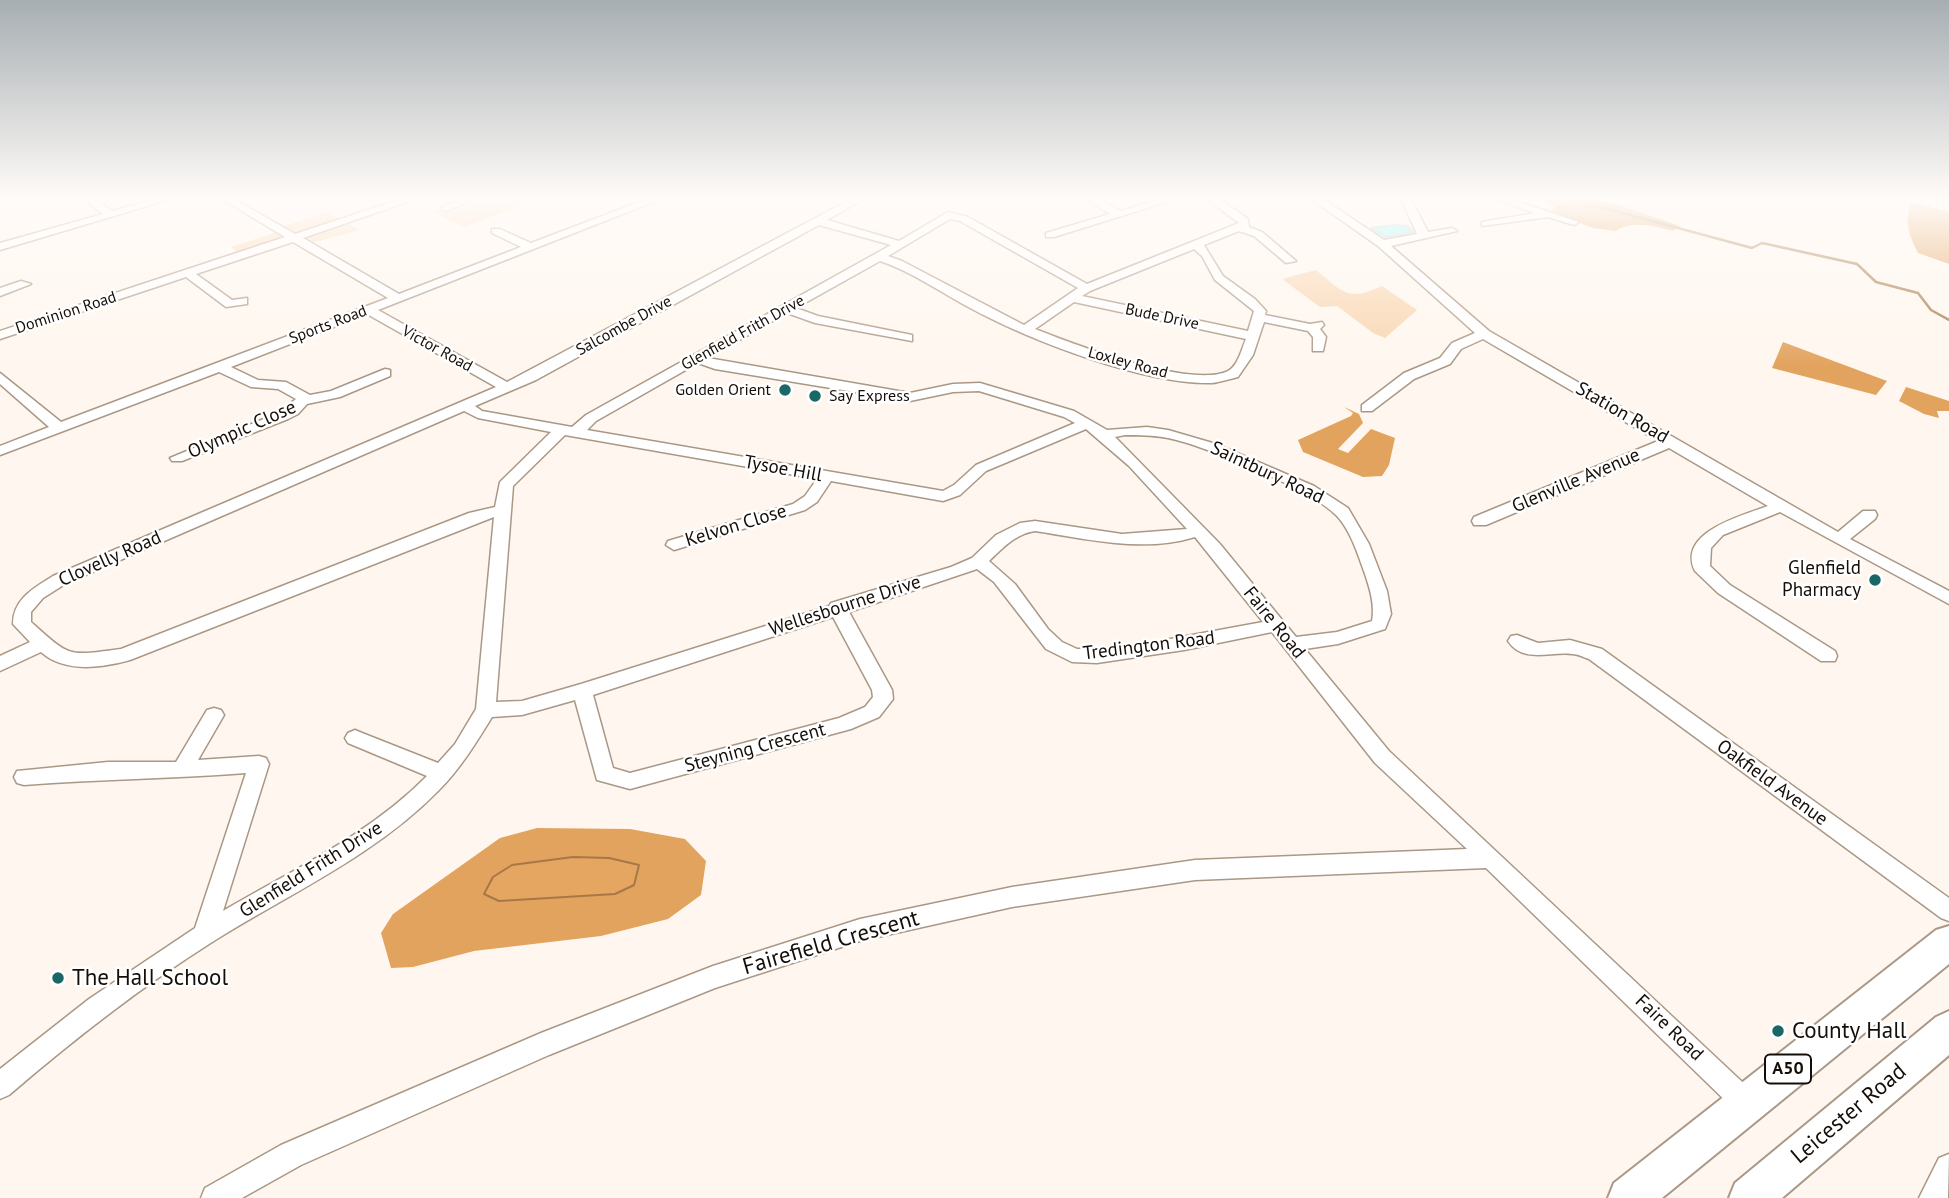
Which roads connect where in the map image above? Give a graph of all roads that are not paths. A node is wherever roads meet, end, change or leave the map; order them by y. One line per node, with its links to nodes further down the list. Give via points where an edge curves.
1 (242, 255): 13 (street, Dominion Road)
2 (323, 255): 17 (street)
3 (510, 255): 17 (street, Sports Road)
4 (755, 255): 33 (street, Salcombe Drive)
5 (884, 255): 11 (street, Glenfield Frith Drive)
6 (1027, 255): 15 (street, Glenfield Frith Drive)
7 (1173, 255): 15 (street)
8 (1209, 255): 22 (street, via 1219,277 1256,307)
9 (1283, 255): 12 (street)
10 (1394, 255): 24 (street, Station Road)
11 (880, 257): 20 (street, Glenfield Frith Drive); 23 (street, Loxley Road)
12 (1290, 261)
13 (187, 273): 19 (street, via 230,303); 25 (street, Dominion Road)
14 (25, 284): 16 (street)
15 (1086, 288): 18 (street)
16 (0, 292)
17 (398, 298): 21 (street, Sports Road)
18 (1072, 298): 23 (street); 26 (street, Bude Drive)
19 (243, 302)
20 (788, 309): 27 (street); 29 (street, Glenfield Frith Drive)
21 (368, 310): 30 (street, Sports Road); 33 (street, Victor Road)
22 (1259, 317): 26 (street, Loxley Road); 28 (street, via 1315,326)
23 (1025, 330): 26 (street, Loxley Road, via 1118,361 1202,380 1238,371)
24 (1484, 334): 36 (street, via 1460,342 1445,361 1409,376); 41 (street, Station Road)
25 (0, 335)
26 (1252, 336)
27 (907, 338)
28 (1318, 348)
29 (699, 359): 37 (street, Faire Road, via 910,397 980,387 1069,414); 39 (street, Glenfield Frith Drive)
30 (219, 367): 34 (street, Olympic Close, via 256,383 281,385); 38 (street, Sports Road)
31 (385, 373): 34 (street, Olympic Close, via 334,394)
32 (0, 377): 38 (street)
33 (507, 388): 35 (street, Salcombe Drive)
34 (305, 400): 43 (street, Olympic Close, via 283,416)
35 (465, 406): 39 (street, Tysoe Hill, via 478,414); 57 (street, Clovelly Road, via 59,580 22,611 22,624)
36 (1367, 408)
37 (1086, 424): 40 (street, Faire Road); 44 (street, Tysoe Hill, via 981,468 953,494)
38 (59, 428): 42 (street, Sports Road)
39 (569, 431): 44 (street, Tysoe Hill); 46 (street, Glenfield Frith Drive, via 505,485)
40 (1103, 435): 49 (street, Faire Road); 58 (street, Saintbury Road, via 1132,431 1211,444 1323,497 1343,512 1372,569 1384,615 1379,625 1338,638)
41 (1672, 441): 45 (street, Station Road); 48 (street, Glenville Avenue)
42 (0, 452)
43 (177, 458)
44 (826, 477): 51 (street, Kelvon Close, via 811,499 799,507)
45 (1782, 506): 50 (street, Station Road); 59 (street, via 1717,531 1703,547 1701,567 1724,589)
46 (503, 510): 57 (street, Clovelly Road, via 124,655 80,661 57,656); 62 (street, Glenfield Frith Drive)
47 (1869, 515): 50 (street)
48 (1480, 521)
49 (1198, 531): 52 (street, Wellesbourne Drive, via 1122,539 1035,526 1020,528); 55 (street, Faire Road)
50 (1839, 540): 53 (street, Station Road)
51 (674, 545)
52 (978, 562): 54 (street, Wellesbourne Drive); 55 (street, Tredington Road, via 1003,578 1053,646 1084,658)
53 (1949, 598)
54 (837, 607): 61 (street, Wellesbourne Drive); 61 (street, Steyning Crescent, via 883,699 872,712 844,724 630,781 604,774)
55 (1276, 625): 58 (street, Faire Road)
56 (1517, 641): 69 (street, Oakfield Avenue, via 1538,651 1568,646 1595,654)
57 (43, 643): 60 (street)
58 (1291, 644): 68 (street, Faire Road, via 1382,757)
59 (1828, 656)
60 (0, 664)
61 (582, 691): 62 (street, Wellesbourne Drive, via 522,708)
62 (486, 709): 66 (street, Glenfield Frith Drive, via 474,736)
63 (214, 715): 65 (street)
64 (355, 738): 66 (street)
65 (182, 770): 67 (street); 70 (street, via 259,764)
66 (442, 773): 70 (street, Glenfield Frith Drive, via 383,826 318,870)
67 (24, 777)
68 (1491, 858): 74 (street, Faire Road); 76 (street, Fairefield Crescent, via 1195,870 1012,897 860,930 713,977 541,1046 291,1155)
69 (1949, 911)
70 (204, 935): 73 (street, Glenfield Frith Drive, via 126,985)
71 (1949, 942): 74 (highway, A50)
72 (1949, 1030): 78 (highway, Leicester Road)
73 (0, 1086)
74 (1745, 1102): 77 (highway, A50)
75 (1949, 1168): 79 (street)
76 (215, 1198)
77 (1629, 1198)
78 (1750, 1198)
79 (1933, 1198)

